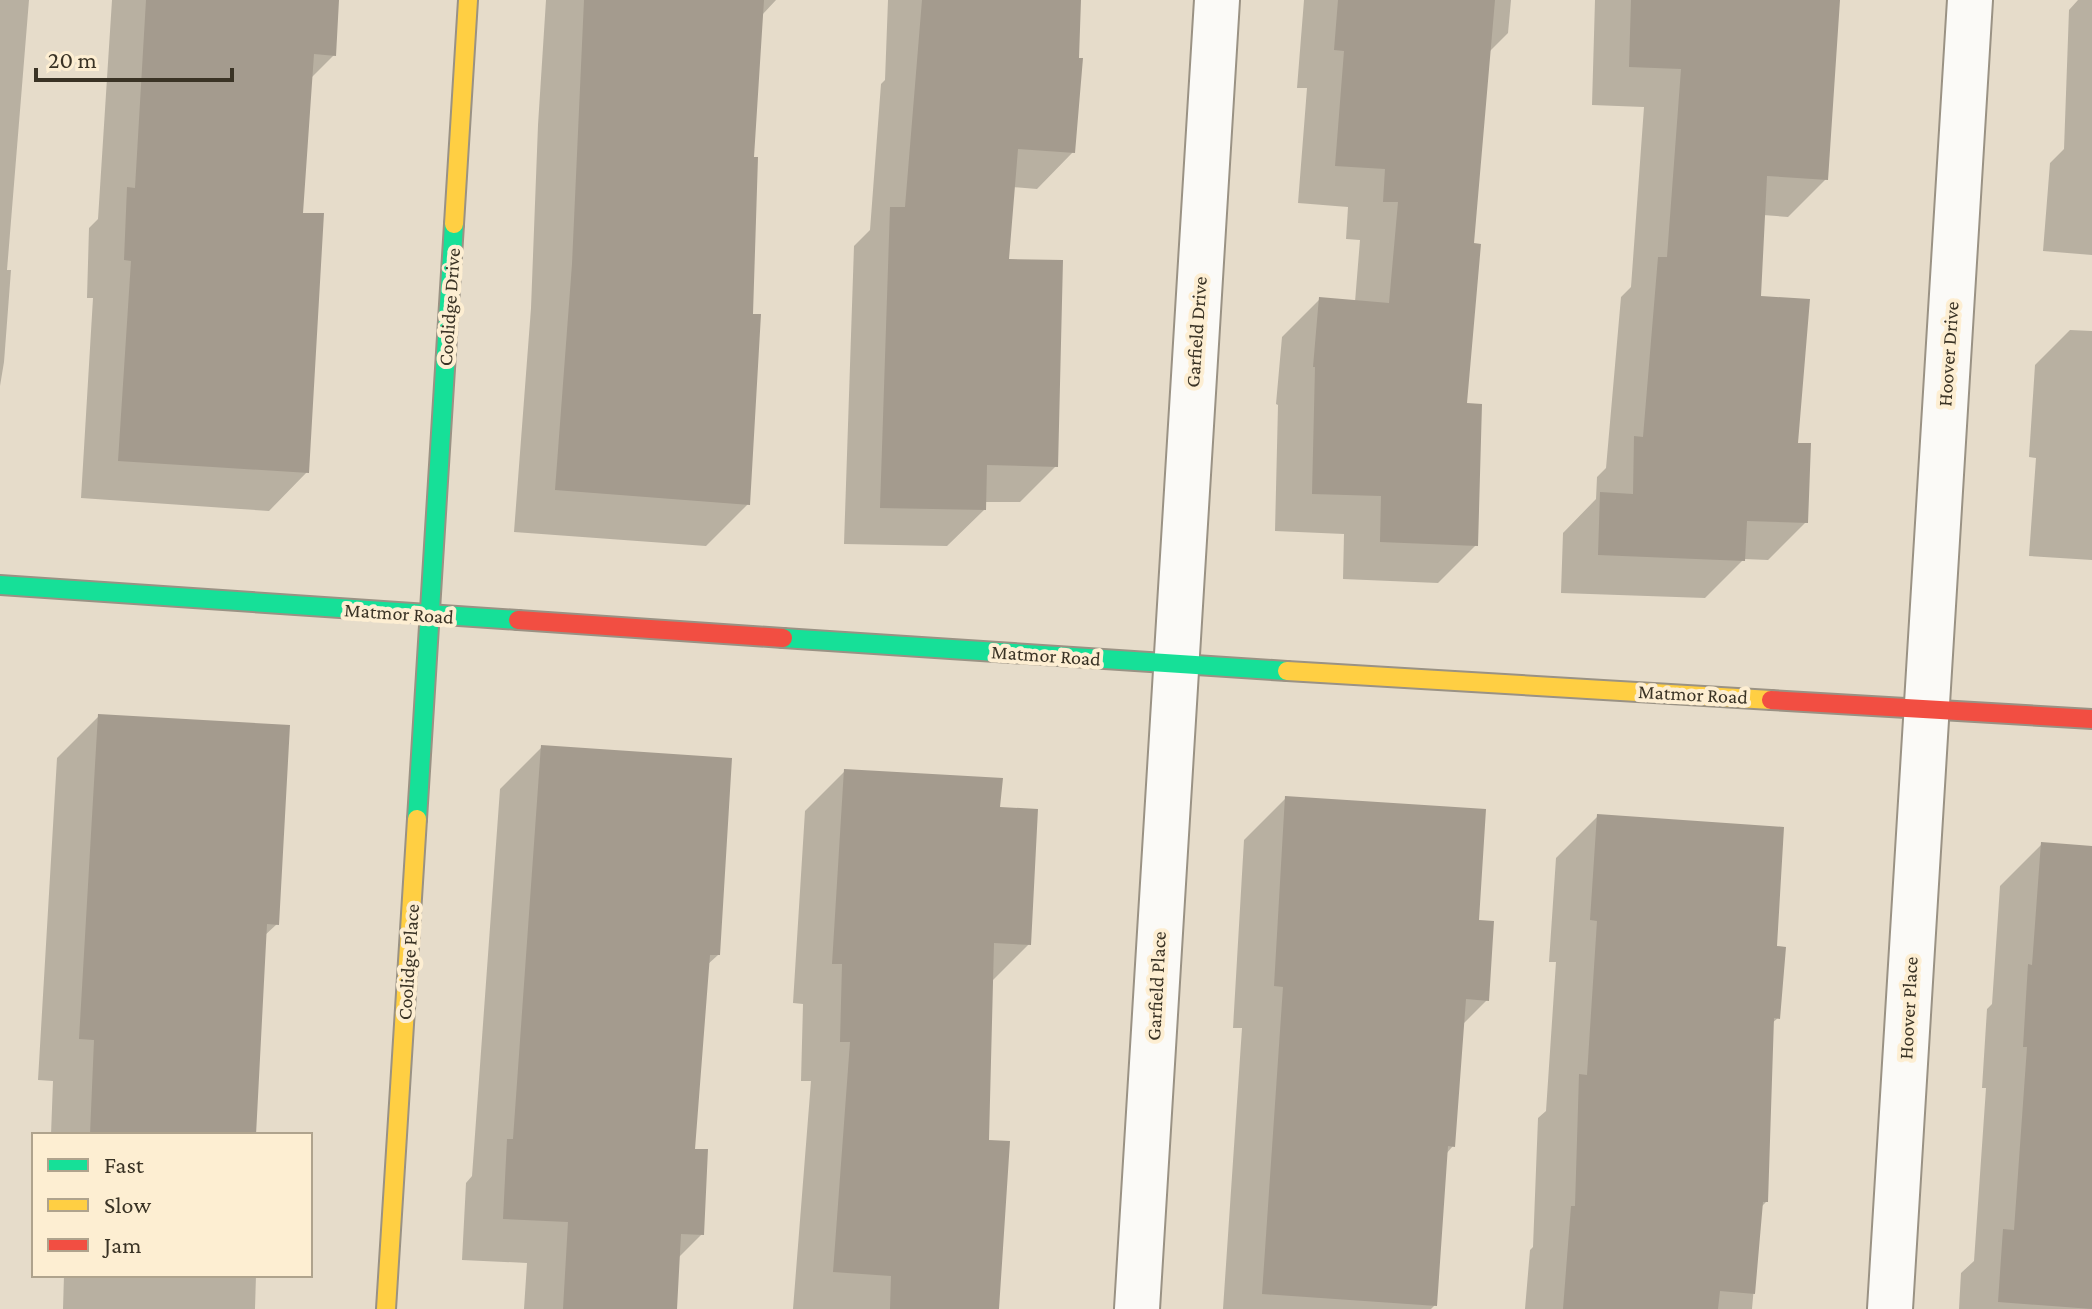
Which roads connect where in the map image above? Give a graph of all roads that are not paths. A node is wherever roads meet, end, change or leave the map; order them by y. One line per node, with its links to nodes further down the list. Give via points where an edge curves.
1 (468, 0): 5 (street, Coolidge Drive)
2 (1217, 0): 6 (street, Garfield Drive)
3 (1970, 0): 7 (street, Hoover Drive)
4 (0, 585): 5 (street, Matmor Road)
5 (430, 615): 6 (street, Matmor Road); 9 (street, Coolidge Place)
6 (1175, 664): 7 (street, Matmor Road); 10 (street, Garfield Place)
7 (1926, 708): 8 (street, Matmor Road); 11 (street, Hoover Place)
8 (2092, 719)
9 (386, 1309)
10 (1137, 1309)
11 (1890, 1309)

